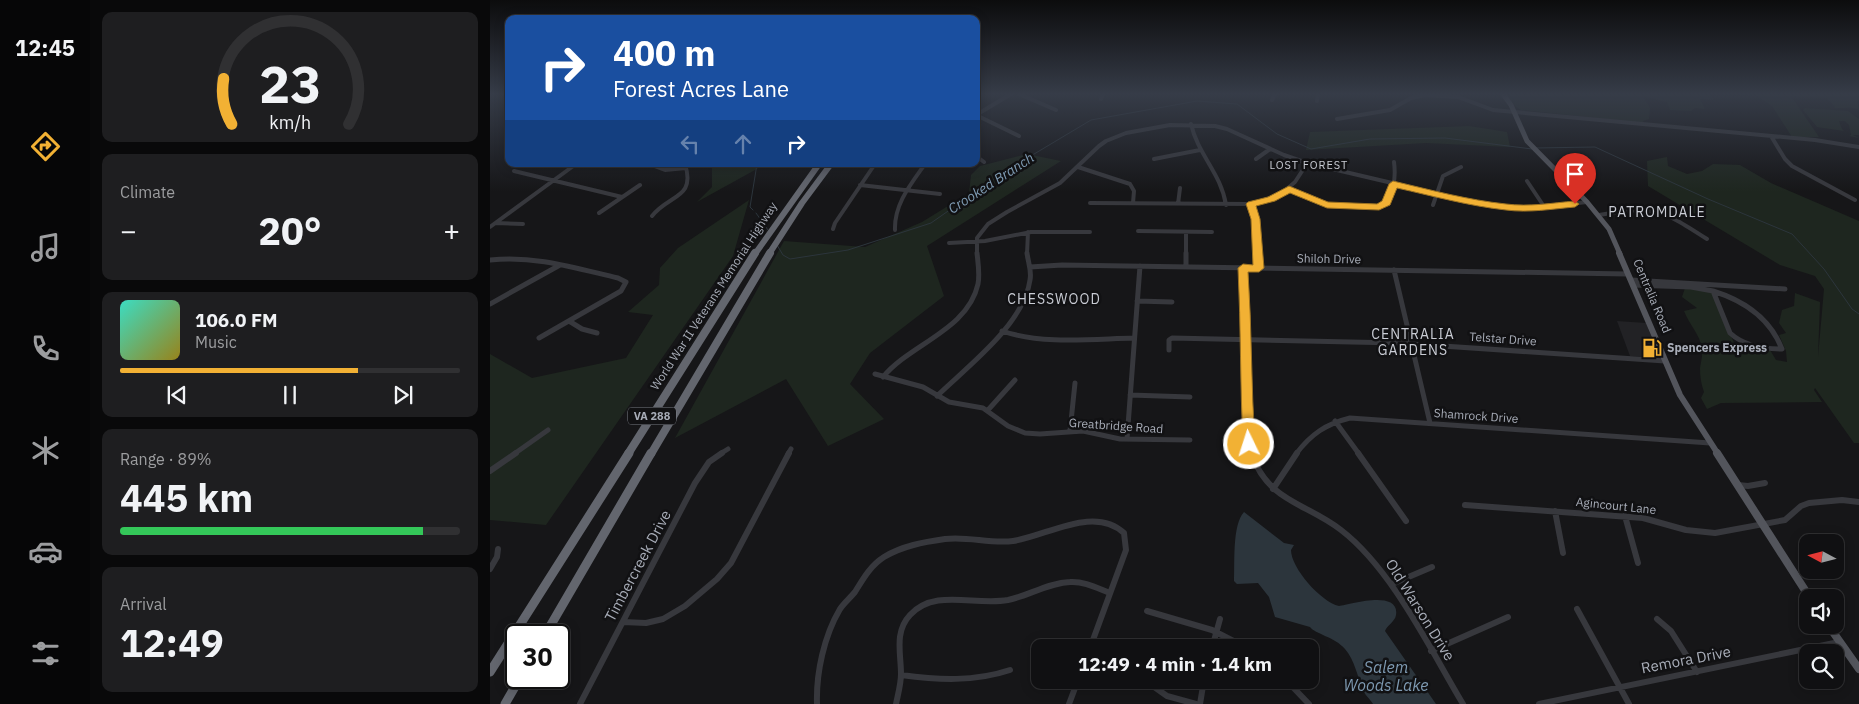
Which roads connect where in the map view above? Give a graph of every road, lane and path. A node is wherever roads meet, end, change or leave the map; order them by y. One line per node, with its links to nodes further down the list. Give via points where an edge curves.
1 (1000, 127): 7 (street)
2 (1160, 127): 27 (street, via 1114,137 1098,146)
3 (1192, 127): 11 (street)
4 (1219, 127): 10 (street)
5 (1520, 127): 41 (main road, Centralia Road, via 1531,145)
6 (1678, 127): 8 (street)
7 (1019, 136)
8 (1772, 136): 9 (street); 40 (street, via 1792,166)
9 (1859, 147)
10 (1270, 148): 14 (street); 16 (street)
11 (1200, 150): 13 (street); 46 (street, via 1223,185)
12 (980, 159): 15 (street)
13 (1154, 159)
14 (1256, 159)
15 (984, 162)
16 (1308, 162): 31 (street); 35 (street)
17 (1394, 162): 31 (street)
18 (572, 167): 29 (street)
19 (657, 167): 20 (street, via 665,170)
20 (680, 167)
21 (685, 167): 50 (street, via 689,178 686,187)
22 (817, 167): 141 (highway, World War II Veterans Memorial Highway / VA 288, via 763,241)
23 (829, 167): 131 (highway, World War II Veterans Memorial Highway / VA 288, via 764,260)
24 (873, 167): 33 (street)
25 (923, 167): 36 (street)
26 (1461, 167): 38 (street, via 1443,174)
27 (1078, 168): 43 (street, via 1128,183 1134,191); 63 (street, via 1060,183 992,221 981,231)
28 (514, 172): 29 (street)
29 (553, 180): 39 (street); 52 (street)
30 (1528, 181): 48 (street)
31 (1393, 184): 35 (street, via 1386,203 1379,207 1327,205); 38 (street)
32 (640, 185): 39 (street)
33 (860, 186): 36 (street); 55 (street)
34 (1180, 188): 44 (street)
35 (1289, 189): 45 (street, via 1272,199)
36 (908, 190): 37 (street); 56 (street, via 896,213)
37 (940, 194)
38 (1436, 194): 47 (street); 48 (street, via 1495,206)
39 (622, 197): 49 (street)
40 (1855, 200)
41 (1587, 202): 48 (street); 51 (main road, Centralia Road)
42 (1090, 203): 43 (street)
43 (1133, 203): 44 (street)
44 (1178, 204): 46 (street)
45 (1251, 204): 46 (street); 71 (street, via 1256,219)
46 (1226, 205)
47 (1433, 205)
48 (1545, 208)
49 (600, 212)
50 (652, 216)
51 (1599, 216): 62 (street, via 1636,209 1651,210 1669,216); 73 (main road, Centralia Road, via 1612,236)
52 (495, 223): 53 (street); 54 (street)
53 (522, 224)
54 (490, 227)
55 (833, 229)
56 (895, 230)
57 (1028, 232): 58 (street); 63 (street); 68 (street)
58 (1090, 232)
59 (1138, 232): 60 (street)
60 (1186, 232): 61 (street); 69 (street)
61 (1212, 232)
62 (1707, 239)
63 (976, 242): 64 (street); 91 (street, via 980,276 970,302 934,338 901,357)
64 (950, 243)
65 (490, 260): 66 (street, via 521,258)
66 (560, 265): 80 (street); 81 (street, via 618,278 626,283 621,291)
67 (1140, 266): 68 (street, Shiloh Drive); 69 (street, Shiloh Drive); 78 (street)
68 (1030, 267): 76 (street)
69 (1186, 267): 70 (street, Shiloh Drive)
70 (1243, 268): 71 (street, Shiloh Drive); 86 (street, Old Warson Drive)
71 (1259, 268): 72 (street, Shiloh Drive)
72 (1394, 270): 73 (street, Shiloh Drive); 87 (street)
73 (1631, 279): 74 (street); 75 (street); 89 (main road, Centralia Road)
74 (1785, 289)
75 (1713, 290): 75 (street, via 1736,300 1763,318 1776,332 1782,349 1734,338)
76 (1025, 298): 77 (street); 82 (street, via 1015,317)
77 (1083, 301)
78 (1137, 301): 79 (street); 85 (street)
79 (1172, 302)
80 (490, 304)
81 (569, 321): 83 (street); 84 (street)
82 (1002, 331): 85 (street, via 1014,336 1032,337); 95 (street)
83 (597, 333)
84 (539, 338)
85 (1134, 338): 94 (street)
86 (1247, 340): 87 (street, Telstar Drive); 88 (street, Telstar Drive, via 1172,338); 110 (street, Old Warson Drive, via 1249,444 1257,468)
87 (1411, 344): 89 (street, Telstar Drive); 99 (street)
88 (1169, 350)
89 (1665, 361): 104 (main road, Centralia Road, via 1680,395)
90 (875, 374): 91 (street, Greatbridge Road)
91 (883, 377): 95 (street, Greatbridge Road, via 918,384)
92 (1015, 380): 97 (street)
93 (1075, 383): 101 (street)
94 (1130, 395): 96 (street); 102 (street)
95 (937, 396): 97 (street, Greatbridge Road, via 949,402)
96 (1190, 397)
97 (988, 410): 101 (street, Greatbridge Road, via 1008,426 1025,433)
98 (1335, 421): 99 (street, Shamrock Drive, via 1358,418); 110 (street, Shamrock Drive, via 1310,435); 115 (street)
99 (1430, 423): 104 (street, Shamrock Drive)
100 (548, 430): 107 (street)
101 (1070, 432): 102 (street, Greatbridge Road, via 1083,431)
102 (1127, 439): 103 (street, Greatbridge Road)
103 (1190, 440)
104 (1710, 443): 109 (main road, Centralia Road)
105 (728, 449): 130 (street, Timbercreek Drive, via 705,466)
106 (790, 449): 130 (street, via 731,563 721,576 663,619 648,624)
107 (490, 471)
108 (1765, 483): 109 (street)
109 (1738, 486): 116 (main road, Centralia Road)
110 (1273, 489): 122 (street, Old Warson Drive, via 1350,537)
111 (1859, 502): 116 (street, Agincourt Lane, via 1809,502 1786,520)
112 (1465, 505): 113 (street, Agincourt Lane)
113 (1555, 511): 114 (street, Agincourt Lane); 118 (street)
114 (1625, 516): 116 (street, Agincourt Lane, via 1706,532 1725,532); 119 (street)
115 (1406, 521)
116 (1762, 523): 123 (main road, Centralia Road)
117 (498, 549): 121 (street)
118 (1563, 553)
119 (1638, 563)
120 (1432, 567): 122 (street)
121 (490, 568)
122 (1392, 584): 138 (street, Old Warson Drive)
123 (1804, 589)
124 (1110, 593): 134 (street); 143 (street, via 1070,582 1008,600 932,600 914,611 901,630); 152 (street, via 1127,546 1123,533 1112,524 1066,525 1014,541 946,539 893,552 868,569 837,616 818,679)
125 (1577, 609): 144 (street)
126 (1146, 611): 132 (street)
127 (1508, 617): 138 (street)
128 (1220, 619): 132 (street)
129 (1658, 619): 142 (street, via 1671,631)
130 (622, 622): 151 (street, Timbercreek Drive)
131 (551, 624)
132 (1216, 631): 135 (street); 136 (street)
133 (1834, 634): 137 (main road)
134 (1093, 639)
135 (1214, 639)
136 (1234, 639)
137 (1839, 642): 139 (main road); 142 (street, Remora Drive)
138 (1431, 651): 158 (street, Old Warson Drive)
139 (1859, 669)
140 (1010, 670): 143 (street, via 968,679)
141 (490, 672)
142 (1697, 672): 144 (street, Remora Drive)
143 (901, 676): 153 (street)
144 (1620, 687): 159 (street, Remora Drive); 160 (street)
145 (514, 689): 150 (highway)
146 (1075, 689): 154 (street)
147 (1157, 689): 155 (street, via 1167,696)
148 (1202, 689): 156 (street)
149 (1295, 689): 157 (street)
150 (505, 704)
151 (580, 704)
152 (817, 704)
153 (896, 704)
154 (1069, 704)
155 (1196, 704)
156 (1200, 704)
157 (1309, 704)
158 (1462, 704)
159 (1539, 704)
160 (1629, 704)

